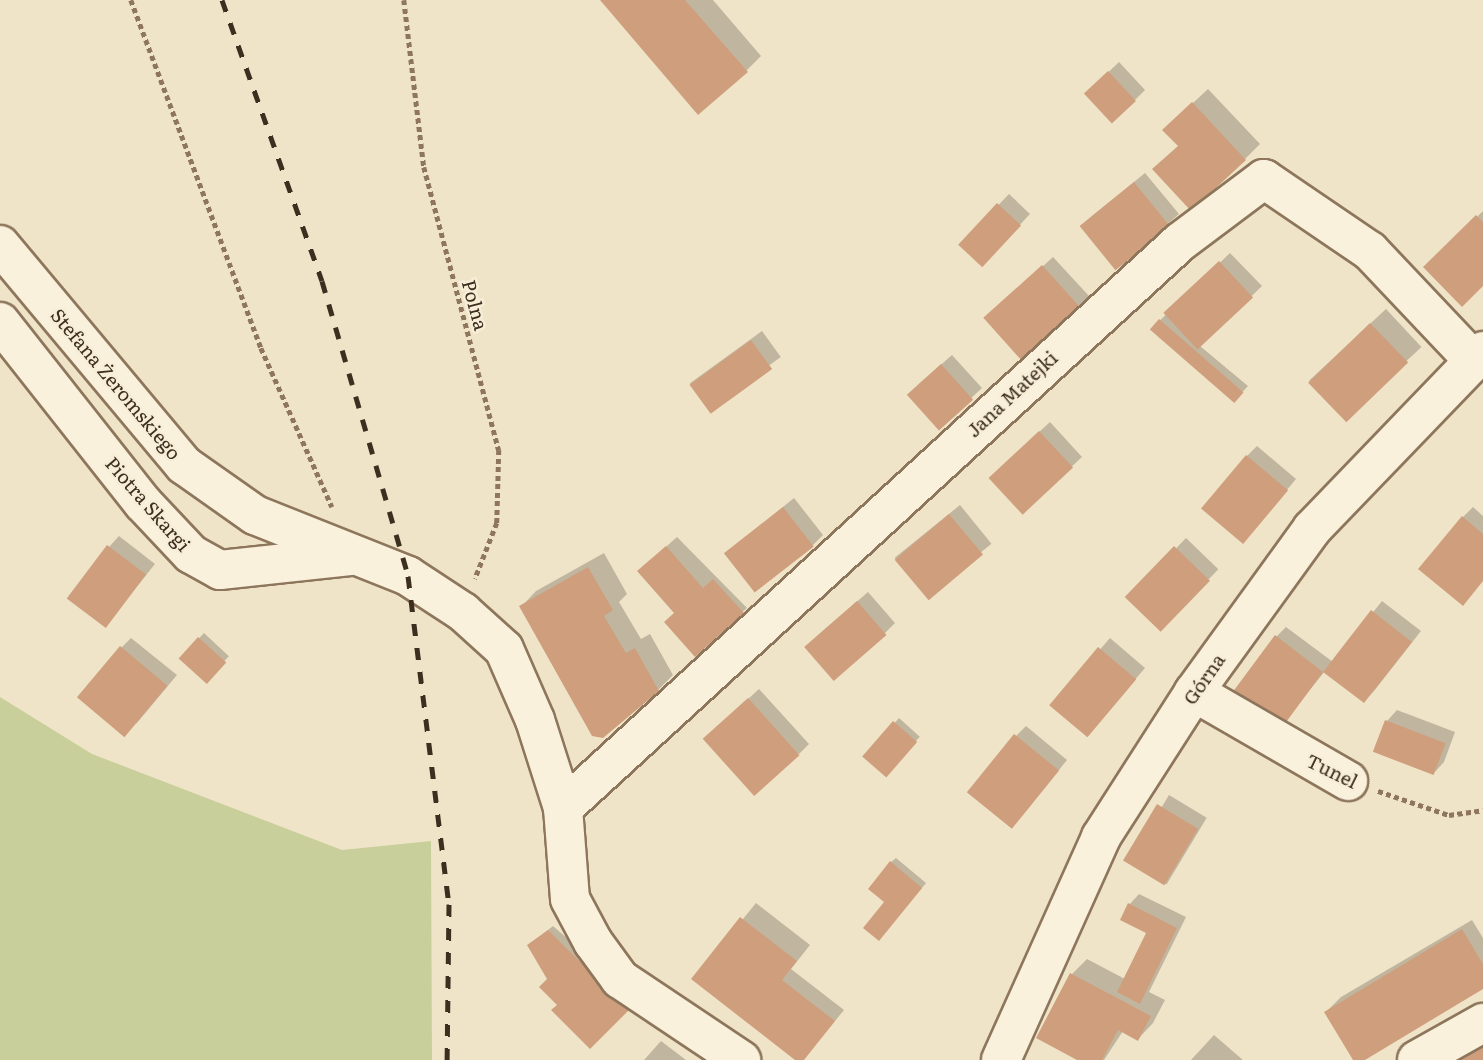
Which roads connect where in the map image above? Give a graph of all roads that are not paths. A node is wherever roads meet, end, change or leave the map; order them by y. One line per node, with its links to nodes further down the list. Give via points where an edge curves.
1 (0, 245): 4 (street, Stefana Żeromskiego, via 184,465 255,515)
2 (0, 322): 4 (street, Piotra Skargi, via 143,503 191,554 220,570)
3 (1478, 356): 5 (street, Górna, via 1312,529); 7 (street, Jana Matejki, via 1370,251 1264,179 1150,269)
4 (354, 555): 7 (street, Stefana Żeromskiego, via 408,576 463,612 504,649 535,720)
5 (1194, 692): 6 (street, Tunel); 10 (street, Górna, via 1101,837)
6 (1348, 781)
7 (562, 808): 9 (street, Stefana Żeromskiego, via 570,899 606,961 620,979)
8 (1483, 1023): 11 (street)
9 (741, 1060)
10 (1001, 1060)
11 (1417, 1060)

